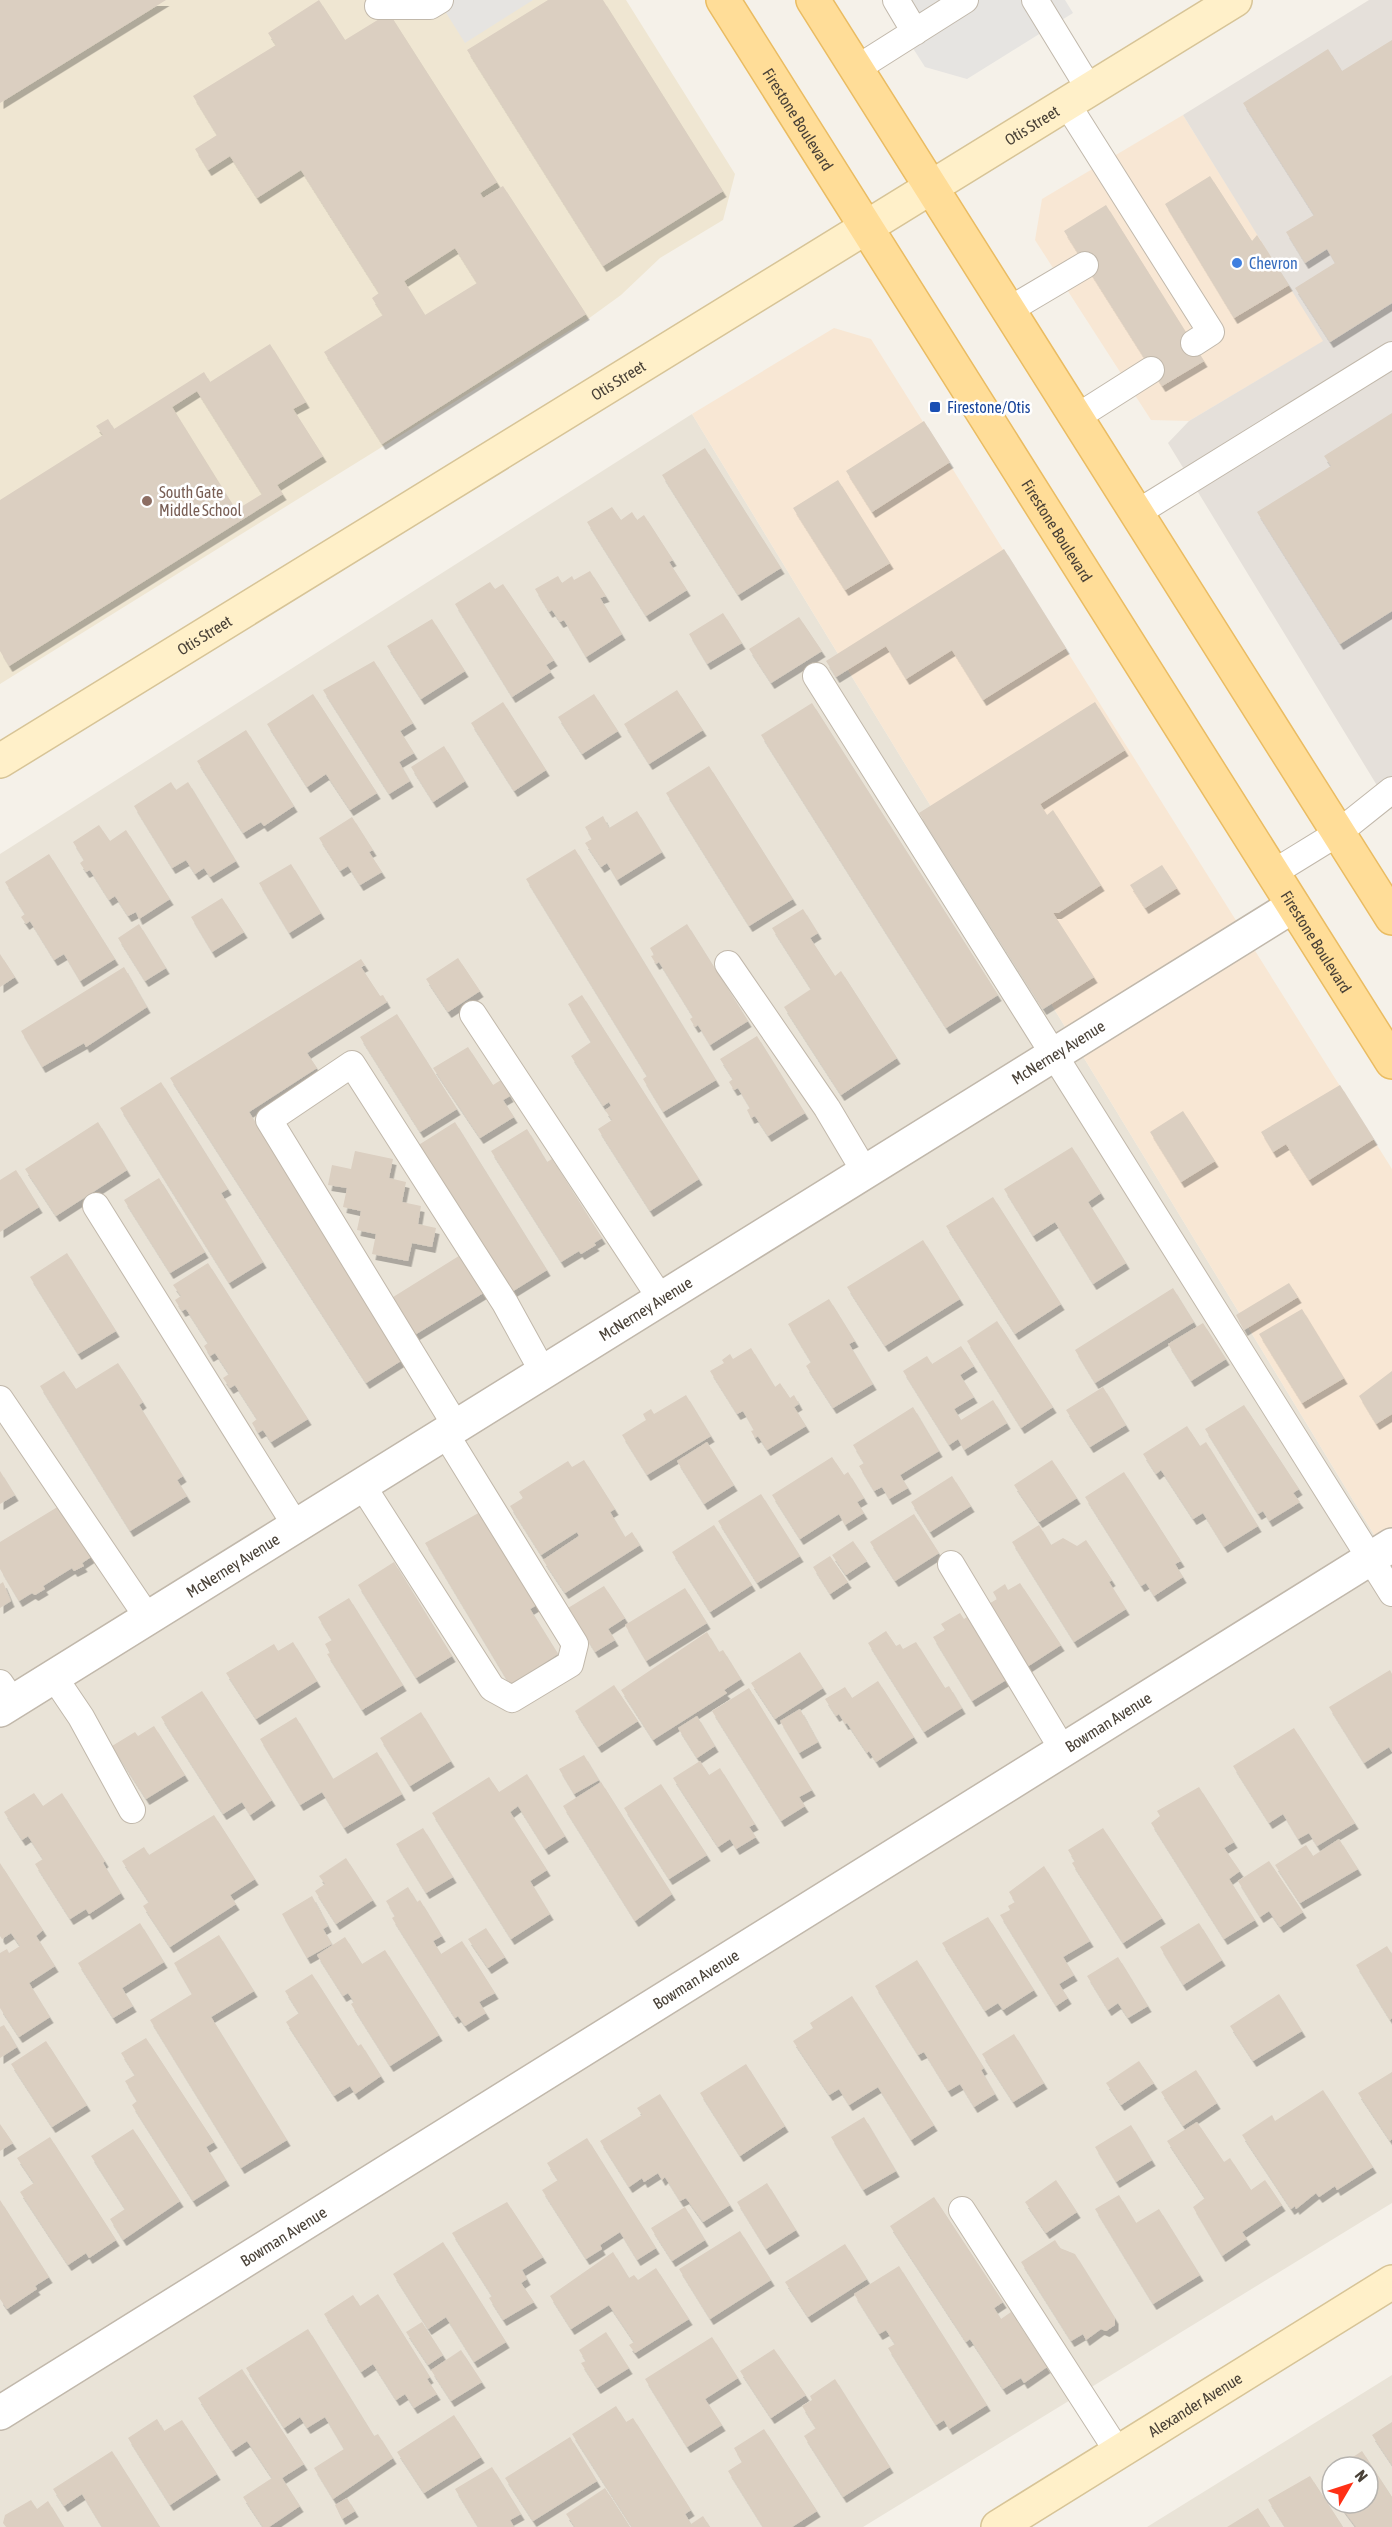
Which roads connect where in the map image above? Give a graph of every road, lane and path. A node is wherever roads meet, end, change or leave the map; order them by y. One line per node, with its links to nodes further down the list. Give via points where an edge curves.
1 (440, 0): 8 (lane, via 430,6)
2 (723, 0): 13 (main road, Firestone Boulevard)
3 (813, 0): 10 (main road)
4 (896, 0): 9 (lane)
5 (964, 0): 9 (lane)
6 (1035, 0): 11 (lane)
7 (1235, 0): 11 (main road, Otis Street)
8 (378, 6)
9 (915, 32): 10 (lane)
10 (856, 69): 12 (main road)
11 (1079, 97): 12 (main road, Otis Street); 16 (lane, via 1136,233 1211,332)
12 (931, 188): 13 (main road, Otis Street); 15 (main road)
13 (866, 227): 22 (main road, Otis Street); 25 (main road, Firestone Boulevard)
14 (1085, 265): 15 (lane)
15 (1009, 310): 19 (main road)
16 (1194, 343)
17 (1392, 355): 20 (lane)
18 (1151, 370): 19 (lane)
19 (1077, 417): 20 (main road)
20 (1137, 513): 24 (main road)
21 (816, 676): 30 (lane)
22 (0, 760)
23 (1392, 790): 24 (lane)
24 (1338, 833): 25 (lane); 27 (main road)
25 (1273, 873): 26 (main road, Firestone Boulevard)
26 (1293, 906): 30 (street, McNerney Avenue); 31 (main road, Firestone Boulevard)
27 (1392, 918)
28 (728, 964): 32 (lane, via 828,1108)
29 (473, 1014): 34 (lane)
30 (1054, 1055): 32 (street, McNerney Avenue); 40 (lane)
31 (1392, 1062)
32 (865, 1172): 34 (street, McNerney Avenue)
33 (96, 1206): 39 (lane)
34 (661, 1299): 35 (street, McNerney Avenue)
35 (543, 1372): 37 (street, McNerney Avenue); 37 (lane, via 505,1303 352,1064 269,1120)
36 (0, 1399): 43 (lane)
37 (451, 1430): 38 (street, McNerney Avenue); 38 (lane, via 574,1644 570,1664 512,1699 492,1688)
38 (362, 1485): 39 (street, McNerney Avenue)
39 (296, 1526): 43 (street, McNerney Avenue)
40 (1381, 1552): 42 (lane); 46 (street, Bowman Avenue)
41 (951, 1564): 46 (lane)
42 (1392, 1593)
43 (148, 1618): 44 (street, McNerney Avenue)
44 (54, 1677): 45 (street, McNerney Avenue); 47 (lane, via 81,1717)
45 (4, 1699)
46 (1063, 1750): 50 (street, Bowman Avenue)
47 (132, 1810)
48 (962, 2210): 51 (lane)
49 (1392, 2282): 51 (main road, Alexander Avenue)
50 (0, 2413)
51 (1118, 2452): 52 (main road, Alexander Avenue)
52 (998, 2527)

